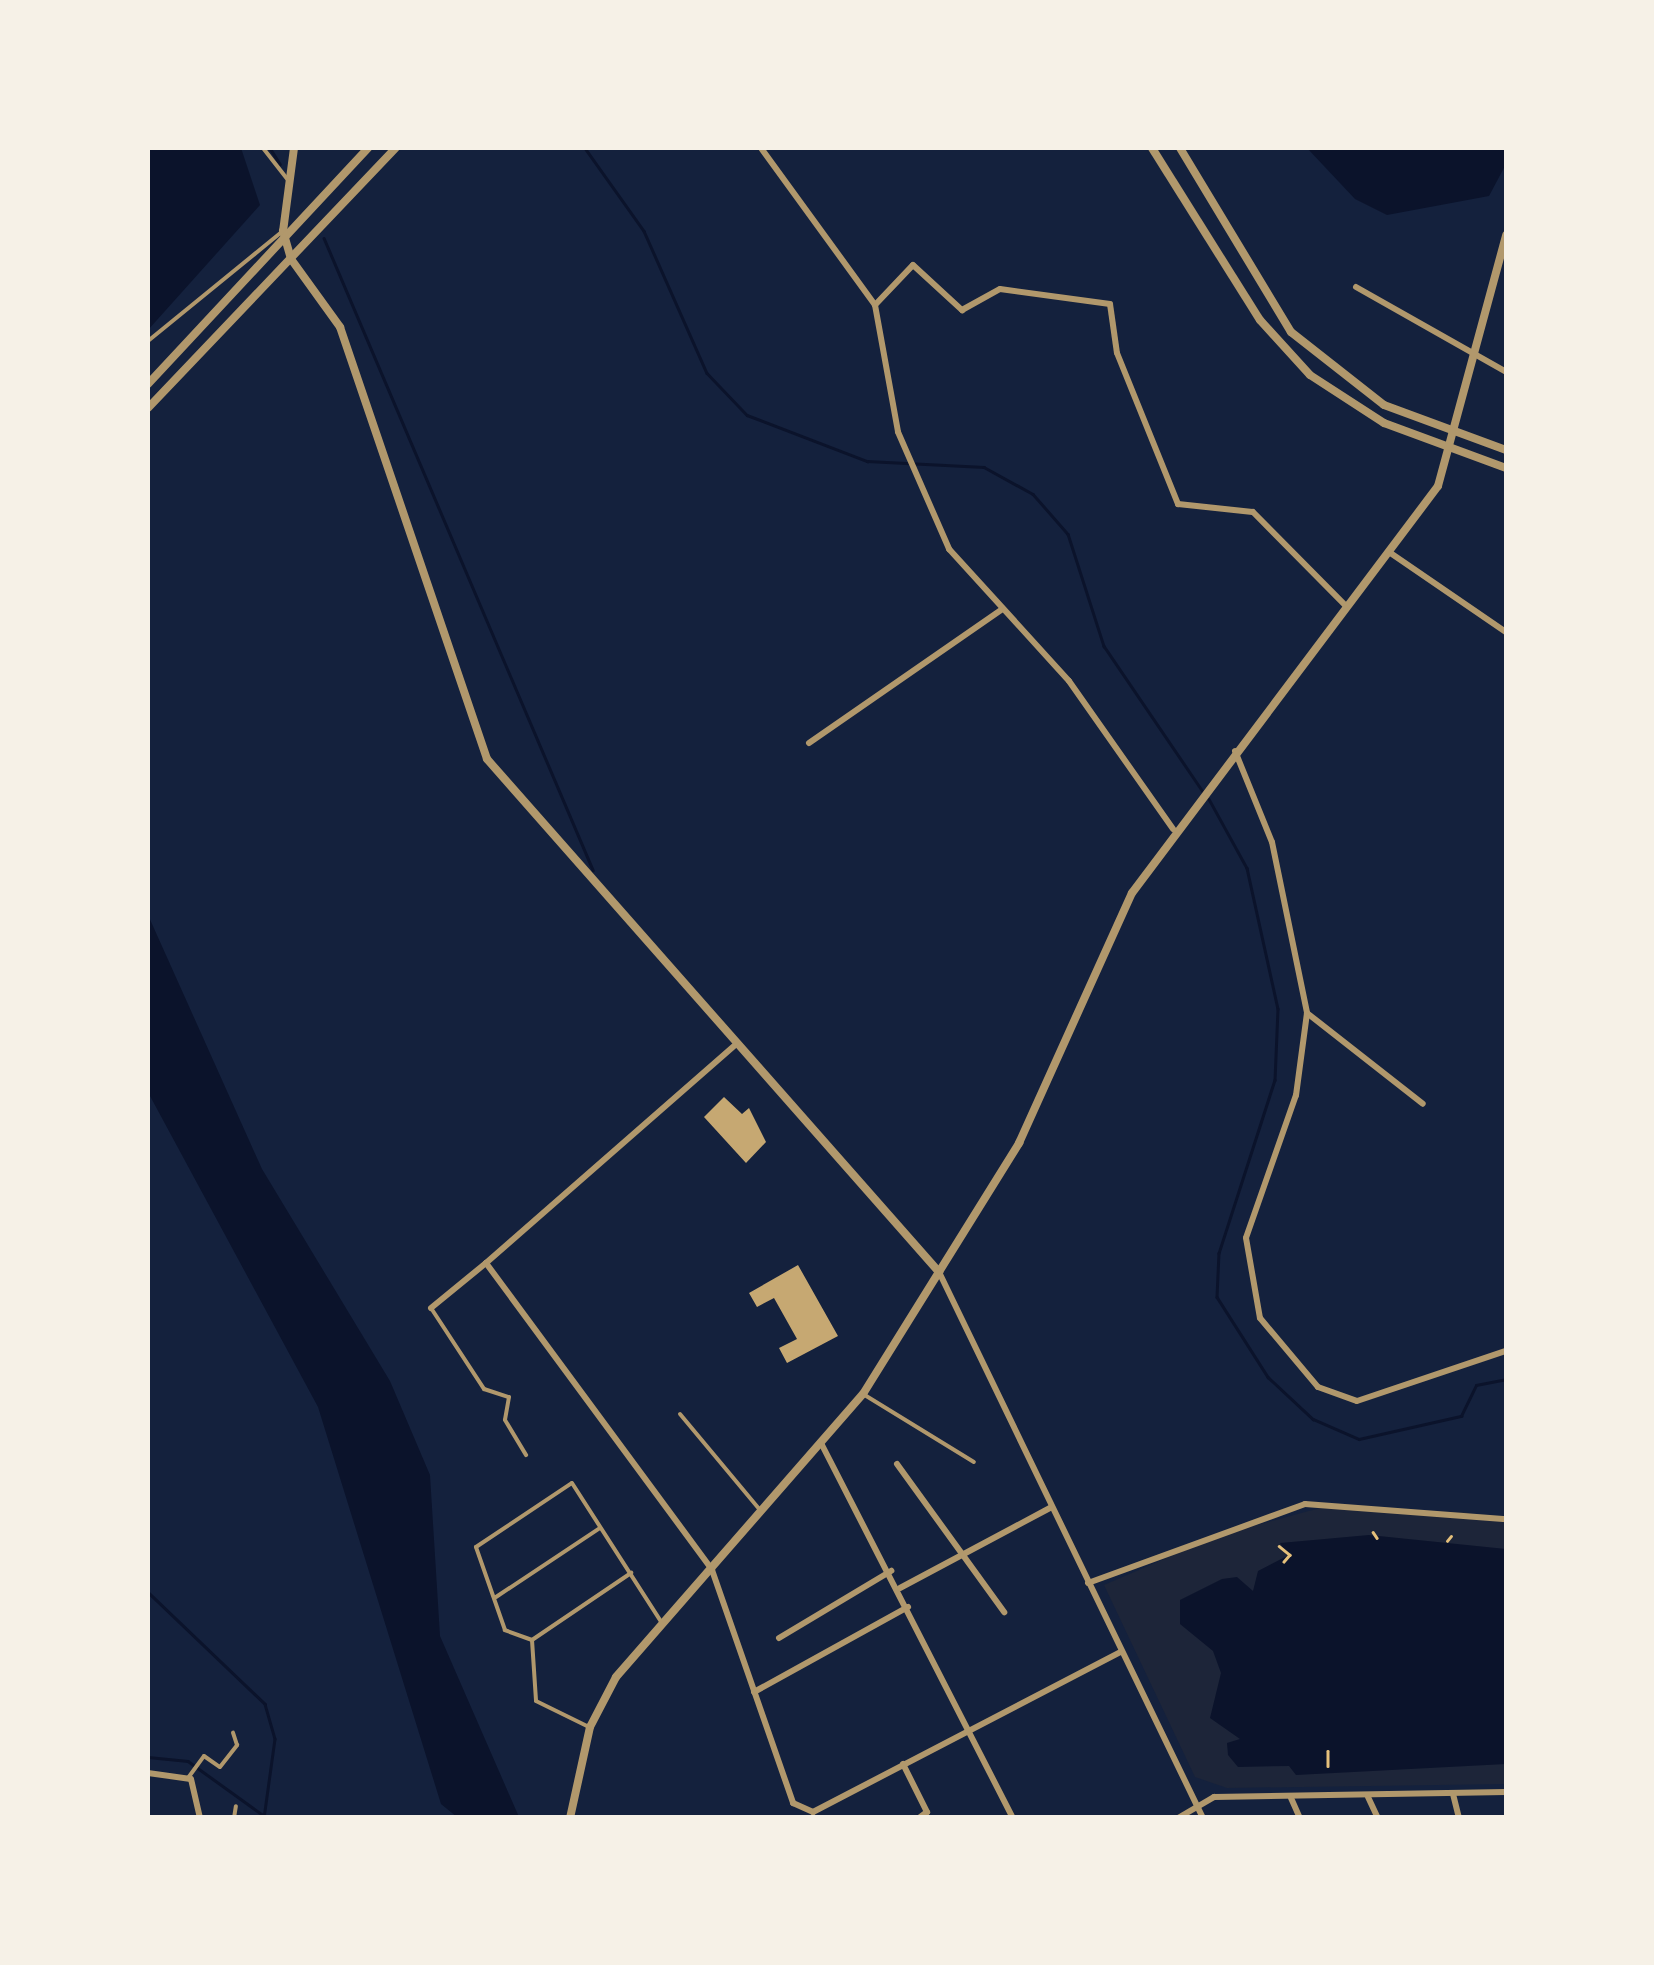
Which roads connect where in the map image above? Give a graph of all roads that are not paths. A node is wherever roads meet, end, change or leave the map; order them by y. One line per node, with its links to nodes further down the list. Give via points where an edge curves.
1 (263, 148): 8 (lane)
2 (294, 148): 8 (street)
3 (368, 148): 9 (street)
4 (396, 148): 11 (street)
5 (761, 148): 13 (street)
6 (1152, 148): 20 (street, via 1280,346 1358,408)
7 (1180, 148): 19 (street, via 1291,332 1384,405)
8 (290, 182): 9 (street)
9 (283, 231): 11 (street); 14 (lane); 17 (street)
10 (1506, 235): 15 (street)
11 (291, 259): 18 (street); 31 (street, via 340,327 487,759)
12 (1356, 287): 15 (street)
13 (874, 305): 24 (street, via 913,265 962,310 1000,289 1110,304 1118,354 1178,504 1253,512); 25 (street, via 898,432 933,520)
14 (148, 341)
15 (1476, 352): 16 (street); 19 (street)
16 (1506, 372)
17 (148, 384)
18 (148, 408)
19 (1459, 433): 20 (street); 21 (street)
20 (1453, 450): 22 (street); 23 (street)
21 (1506, 450)
22 (1506, 468)
23 (1389, 552): 24 (street); 26 (street)
24 (1346, 606): 28 (street)
25 (1000, 610): 27 (street); 29 (street, via 1069,681)
26 (1506, 632)
27 (809, 743)
28 (1235, 750): 29 (street); 30 (street, via 1272,842)
29 (1173, 829): 34 (street, via 1104,947 1019,1143)
30 (1307, 1013): 32 (street); 36 (street, via 1296,1095 1246,1238 1260,1318 1318,1387 1357,1401)
31 (734, 1046): 33 (street); 34 (street)
32 (1423, 1104)
33 (486, 1263): 35 (street); 48 (street)
34 (939, 1272): 37 (street); 43 (street)
35 (431, 1308): 40 (lane, via 484,1389 509,1397 505,1420)
36 (1506, 1351)
37 (863, 1394): 39 (street); 41 (lane)
38 (680, 1414): 44 (lane)
39 (821, 1443): 44 (street); 49 (street)
40 (526, 1454)
41 (974, 1462)
42 (896, 1464): 47 (street)
43 (1052, 1507): 47 (street); 51 (street)
44 (760, 1510): 48 (street)
45 (1506, 1519): 51 (street, via 1305,1504)
46 (600, 1528): 50 (lane); 53 (lane); 53 (lane, via 572,1483 476,1547)
47 (964, 1554): 52 (street); 55 (street)
48 (712, 1570): 56 (street); 60 (street)
49 (890, 1572): 52 (street); 57 (street)
50 (630, 1573): 56 (lane); 58 (lane)
51 (1088, 1583): 59 (street)
52 (900, 1588): 54 (street)
53 (494, 1598): 58 (lane, via 506,1630)
54 (908, 1607): 60 (street); 62 (street)
55 (1004, 1612)
56 (662, 1624): 61 (street)
57 (779, 1638)
58 (532, 1640): 61 (lane, via 536,1700)
59 (1122, 1652): 62 (street); 71 (street)
60 (754, 1692): 64 (street, via 801,1810)
61 (590, 1728): 75 (street)
62 (969, 1729): 64 (street); 77 (street)
63 (233, 1733): 66 (lane, via 236,1745 220,1767 202,1759)
64 (903, 1764): 76 (street, via 927,1812)
65 (148, 1773): 66 (street)
66 (190, 1776): 73 (street)
67 (1506, 1792): 68 (street)
68 (1453, 1794): 69 (street); 82 (street)
69 (1368, 1797): 70 (street); 81 (street)
70 (1291, 1798): 71 (street); 80 (street)
71 (1196, 1802): 78 (street); 79 (street)
72 (236, 1806): 74 (lane)
73 (200, 1818)
74 (234, 1818)
75 (570, 1818)
76 (919, 1818)
77 (1014, 1818)
78 (1178, 1818)
79 (1203, 1818)
80 (1300, 1818)
81 (1378, 1818)
82 (1458, 1818)

